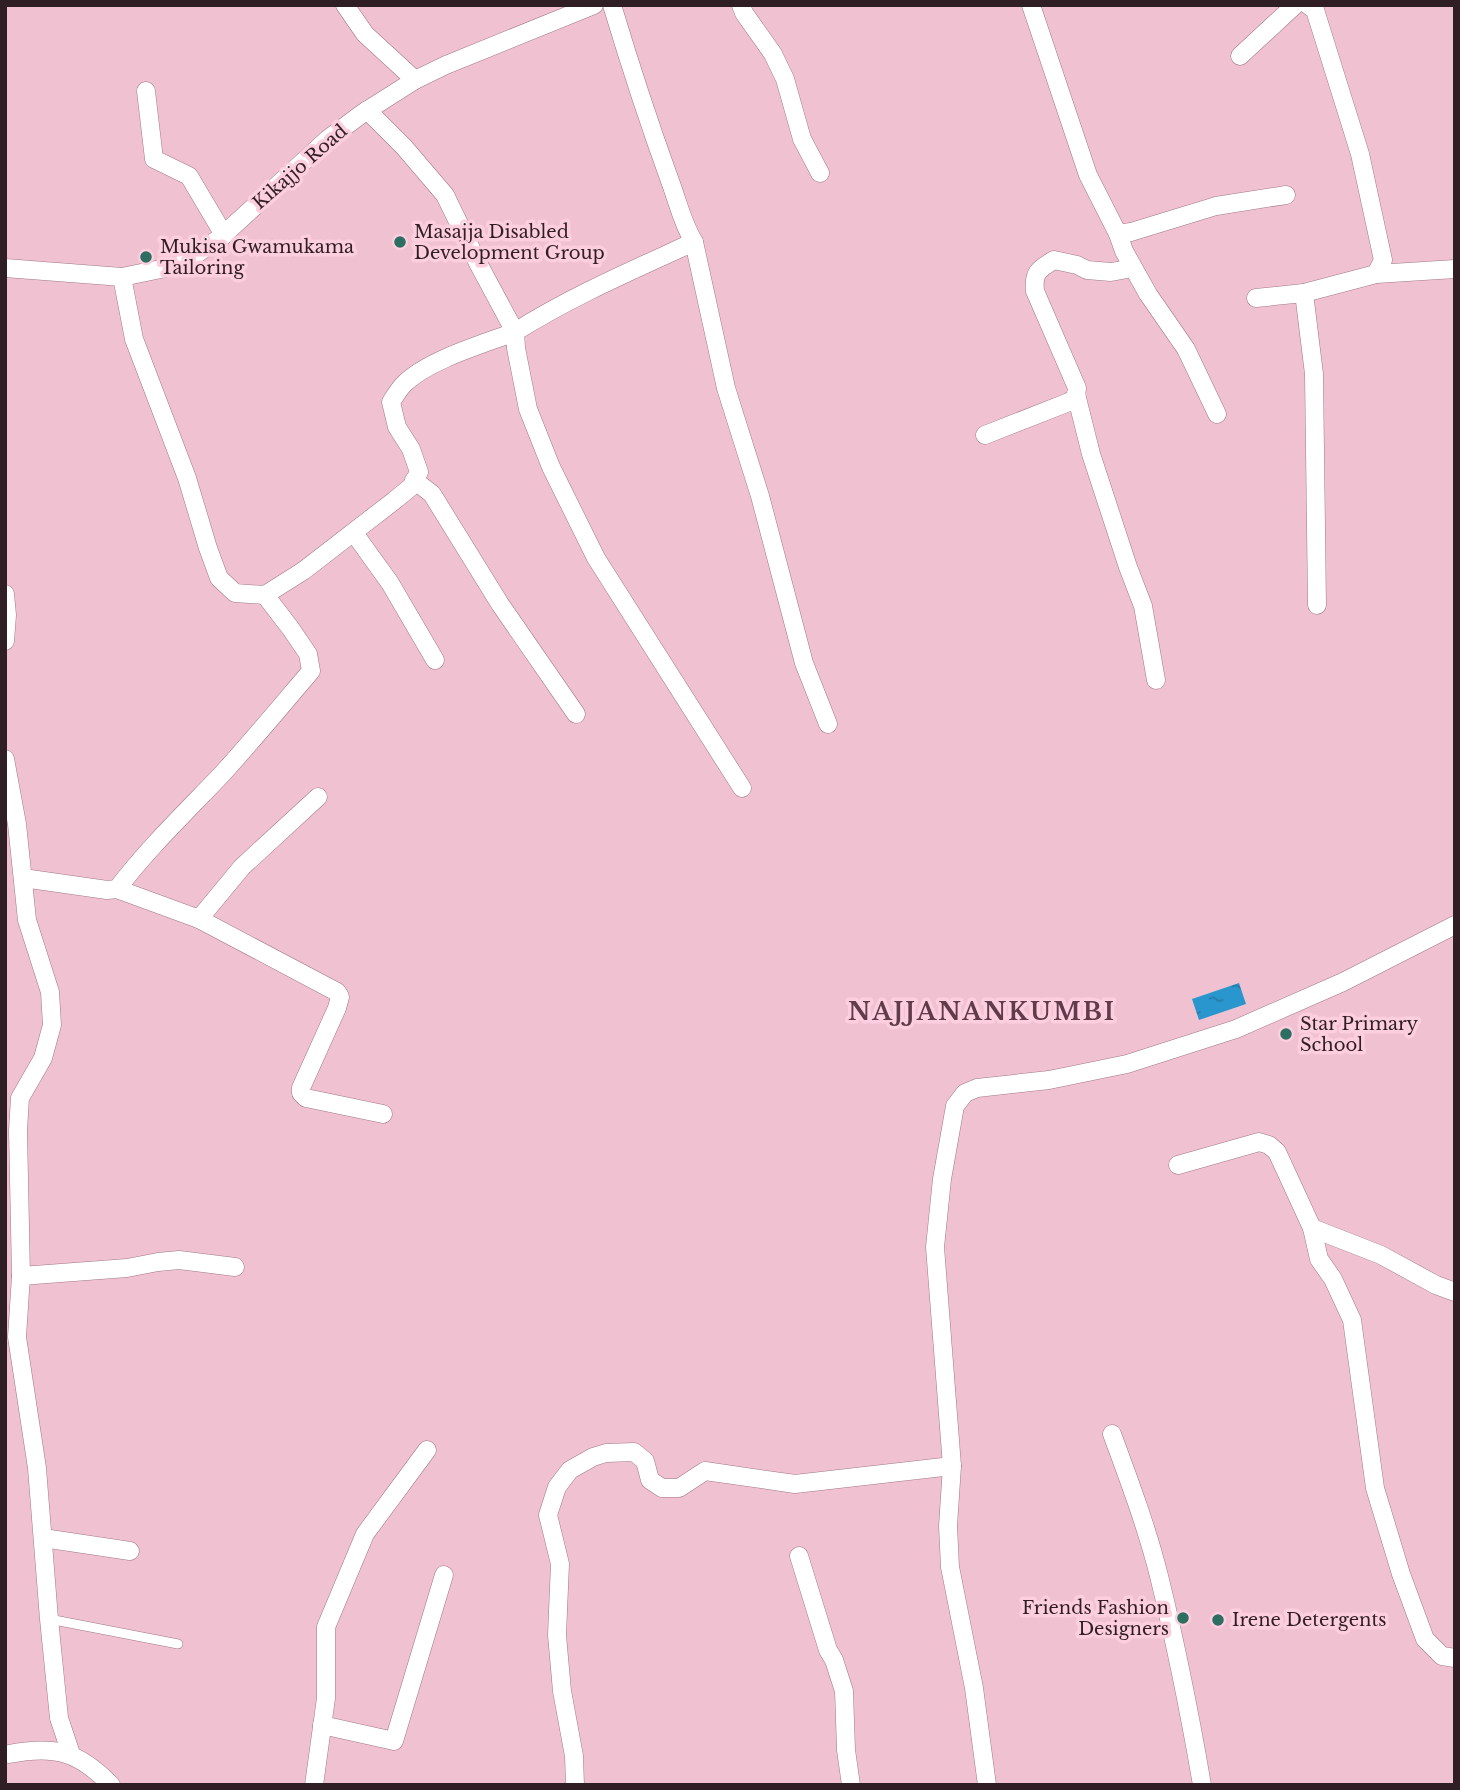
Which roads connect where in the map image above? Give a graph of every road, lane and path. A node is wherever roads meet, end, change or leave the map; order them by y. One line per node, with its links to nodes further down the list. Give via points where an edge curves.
1 (345, 5): 10 (street, via 365,34)
2 (612, 5): 17 (street, via 685,229)
3 (741, 5): 13 (street, via 785,79 802,139)
4 (1031, 5): 15 (street, via 1088,175)
5 (1295, 5): 9 (street)
6 (1308, 5): 21 (street, via 1315,10 1360,154 1382,261)
7 (590, 6): 8 (street, Kikajjo Road)
8 (552, 13): 10 (street, Kikajjo Road)
9 (1240, 56)
10 (415, 80): 12 (street, Kikajjo Road)
11 (146, 91): 16 (street, via 154,159 189,176)
12 (367, 110): 16 (street, Kikajjo Road, via 328,139); 25 (street, via 445,195)
13 (820, 173)
14 (1286, 195): 15 (street, via 1216,206)
15 (1118, 234): 19 (street)
16 (224, 235): 22 (street, Kikajjo Road, via 180,265)
17 (694, 242): 25 (street, via 570,300); 38 (street, via 726,388 804,663)
18 (5, 268): 22 (street, Kikajjo Road)
19 (1133, 268): 26 (street, via 1087,270 1054,260 1040,268 1034,279); 27 (street, via 1186,349)
20 (1455, 269): 21 (street)
21 (1376, 274): 23 (street)
22 (122, 277): 32 (street, via 134,339 219,578 235,593)
23 (1304, 293): 24 (street); 33 (street, via 1314,374)
24 (1256, 298)
25 (515, 332): 29 (street, via 415,374 391,402 397,427 419,472); 40 (street, via 528,409 596,558)
26 (1076, 394): 28 (street, via 1069,402); 36 (street, via 1091,454 1143,606)
27 (1217, 414)
28 (985, 435)
29 (414, 480): 30 (street); 37 (street, via 432,494 500,604)
30 (354, 533): 32 (street); 35 (street)
31 (5, 594): 34 (street)
32 (265, 595): 44 (street, via 308,654 311,671)
33 (1317, 605)
34 (5, 641)
35 (435, 660)
36 (1156, 680)
37 (576, 713)
38 (828, 724)
39 (5, 759): 42 (street, via 17,824)
40 (742, 788)
41 (318, 797): 45 (street, via 242,867)
42 (13, 850): 43 (street)
43 (23, 878): 44 (street); 47 (street, via 27,920 50,992 52,1025 43,1058)
44 (117, 888): 45 (street)
45 (199, 919): 48 (street, via 337,992 341,997 301,1093 306,1098)
46 (1455, 925): 57 (street, via 1236,1029 1127,1064 965,1093 955,1106 936,1247)
47 (13, 1094): 50 (street, via 18,1130)
48 (383, 1114)
49 (1178, 1165): 51 (street, via 1265,1142 1277,1152)
50 (12, 1176): 53 (street)
51 (1312, 1228): 54 (street, via 1381,1255); 64 (street, via 1319,1259 1352,1320 1375,1488 1401,1574 1425,1639 1442,1656)
52 (235, 1267): 53 (street, via 179,1260)
53 (20, 1276): 58 (street, via 17,1338)
54 (1455, 1292)
55 (1112, 1434): 73 (street, via 1159,1575)
56 (427, 1450): 65 (street, via 365,1534 326,1627)
57 (952, 1466): 70 (street, via 795,1484 705,1471 679,1489 662,1488 650,1480 645,1461 634,1452 606,1453 570,1470 557,1487 548,1515 561,1564 557,1635); 72 (street, via 950,1567)
58 (43, 1538): 59 (street); 62 (street)
59 (130, 1551)
60 (799, 1556): 71 (street, via 844,1691)
61 (444, 1575): 65 (street, via 394,1741)
62 (49, 1619): 63 (lane); 67 (street, via 59,1718)
63 (178, 1644)
64 (1455, 1658)
65 (322, 1724): 69 (street)
66 (9, 1754): 67 (street, via 49,1749)
67 (71, 1754): 68 (street)
68 (111, 1785)
69 (314, 1785)
70 (575, 1785)
71 (851, 1785)
72 (987, 1785)
73 (1202, 1785)

